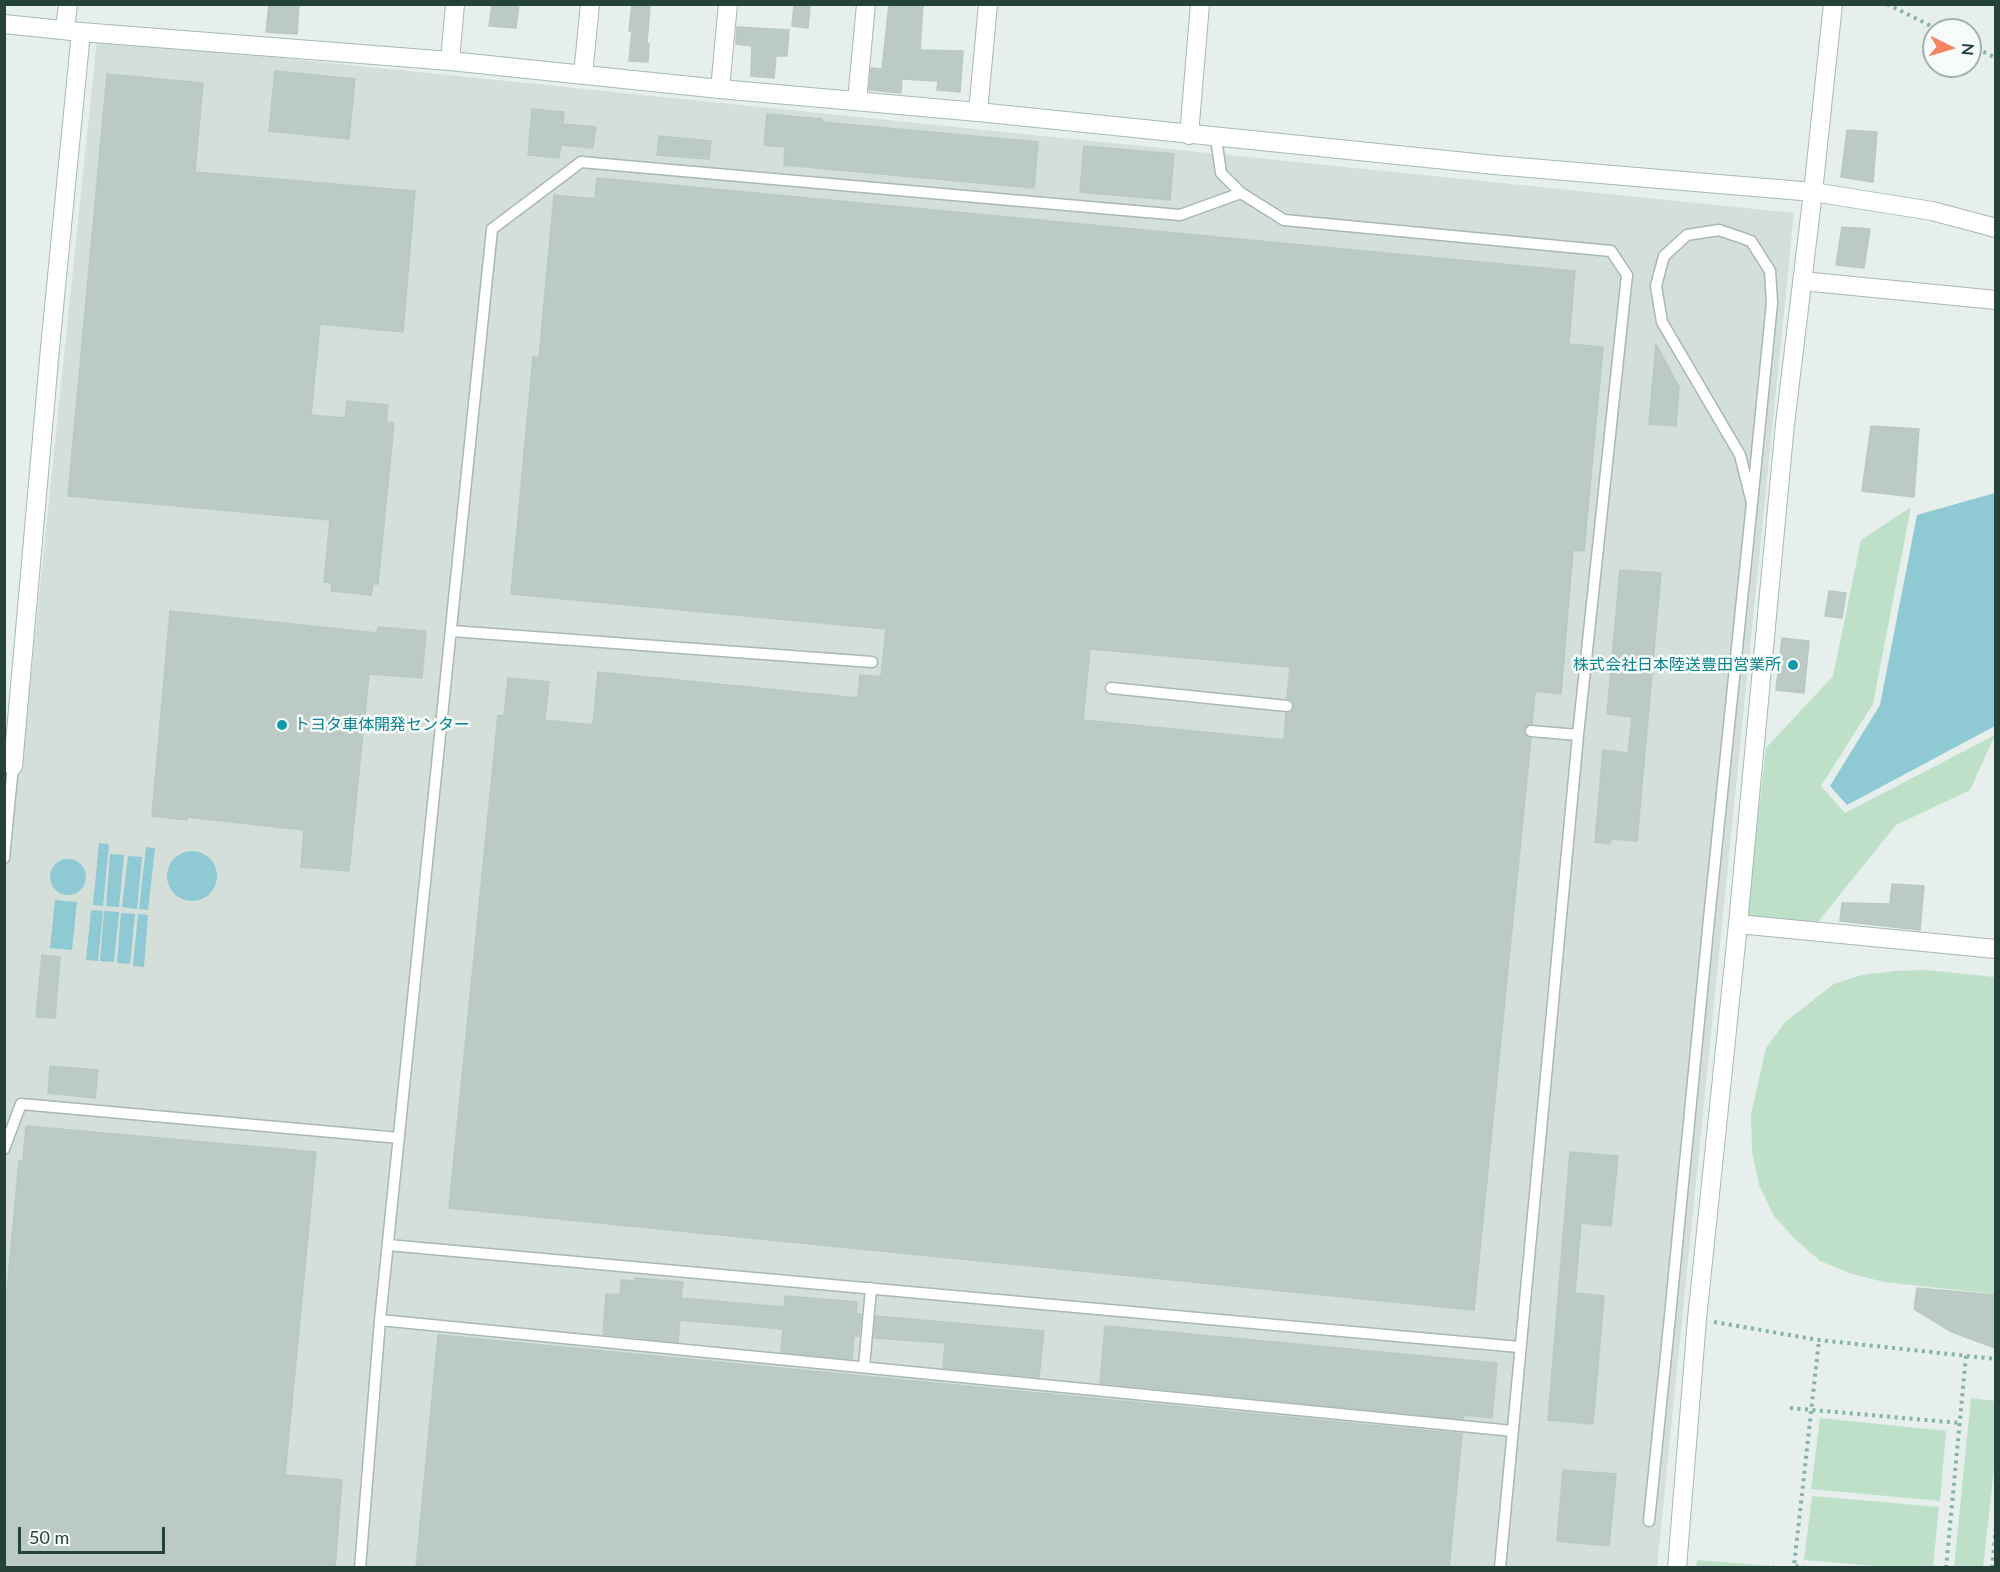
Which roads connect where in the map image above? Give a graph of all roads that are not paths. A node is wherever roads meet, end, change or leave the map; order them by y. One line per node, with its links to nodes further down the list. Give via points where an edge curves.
1 (68, 4): 10 (street)
2 (455, 4): 11 (street)
3 (590, 4): 12 (street)
4 (728, 4): 13 (street)
5 (866, 4): 14 (street)
6 (988, 4): 15 (street)
7 (1200, 4): 16 (street)
8 (1833, 4): 18 (street)
9 (4, 24): 10 (street)
10 (73, 31): 11 (street); 30 (street, via 50,348)
11 (450, 62): 12 (street)
12 (583, 75): 13 (street)
13 (720, 89): 14 (street)
14 (857, 101): 15 (street)
15 (978, 112): 16 (street)
16 (1189, 135): 17 (street)
17 (1216, 138): 18 (street); 19 (lane, via 1221,173)
18 (1813, 192): 20 (street, via 1932,211); 21 (street)
19 (1241, 193): 24 (lane, via 1180,215 581,162 492,229); 29 (lane, via 1284,220 1611,251 1627,275)
20 (1995, 228)
21 (1802, 281): 22 (street); 32 (street)
22 (1995, 300)
23 (1752, 503): 23 (lane, via 1772,303 1770,271 1751,241 1719,230 1687,235 1664,256 1656,286 1662,322 1740,455); 42 (lane)
24 (452, 631): 25 (lane); 34 (lane)
25 (872, 662)
26 (1112, 688): 27 (lane)
27 (1287, 706)
28 (1531, 731): 29 (lane)
29 (1578, 735): 39 (lane)
30 (7, 765): 31 (lane)
31 (4, 858)
32 (1738, 924): 33 (street); 45 (street, via 1697,1319)
33 (1995, 949)
34 (399, 1138): 35 (lane, via 21,1104); 36 (lane)
35 (4, 1149)
36 (388, 1245): 37 (lane); 38 (lane)
37 (871, 1288): 39 (lane); 40 (lane)
38 (380, 1320): 40 (lane); 43 (lane)
39 (1519, 1347): 41 (lane)
40 (864, 1367): 41 (lane)
41 (1513, 1431): 44 (lane)
42 (1649, 1521)
43 (360, 1568)
44 (1500, 1568)
45 (1677, 1568)

